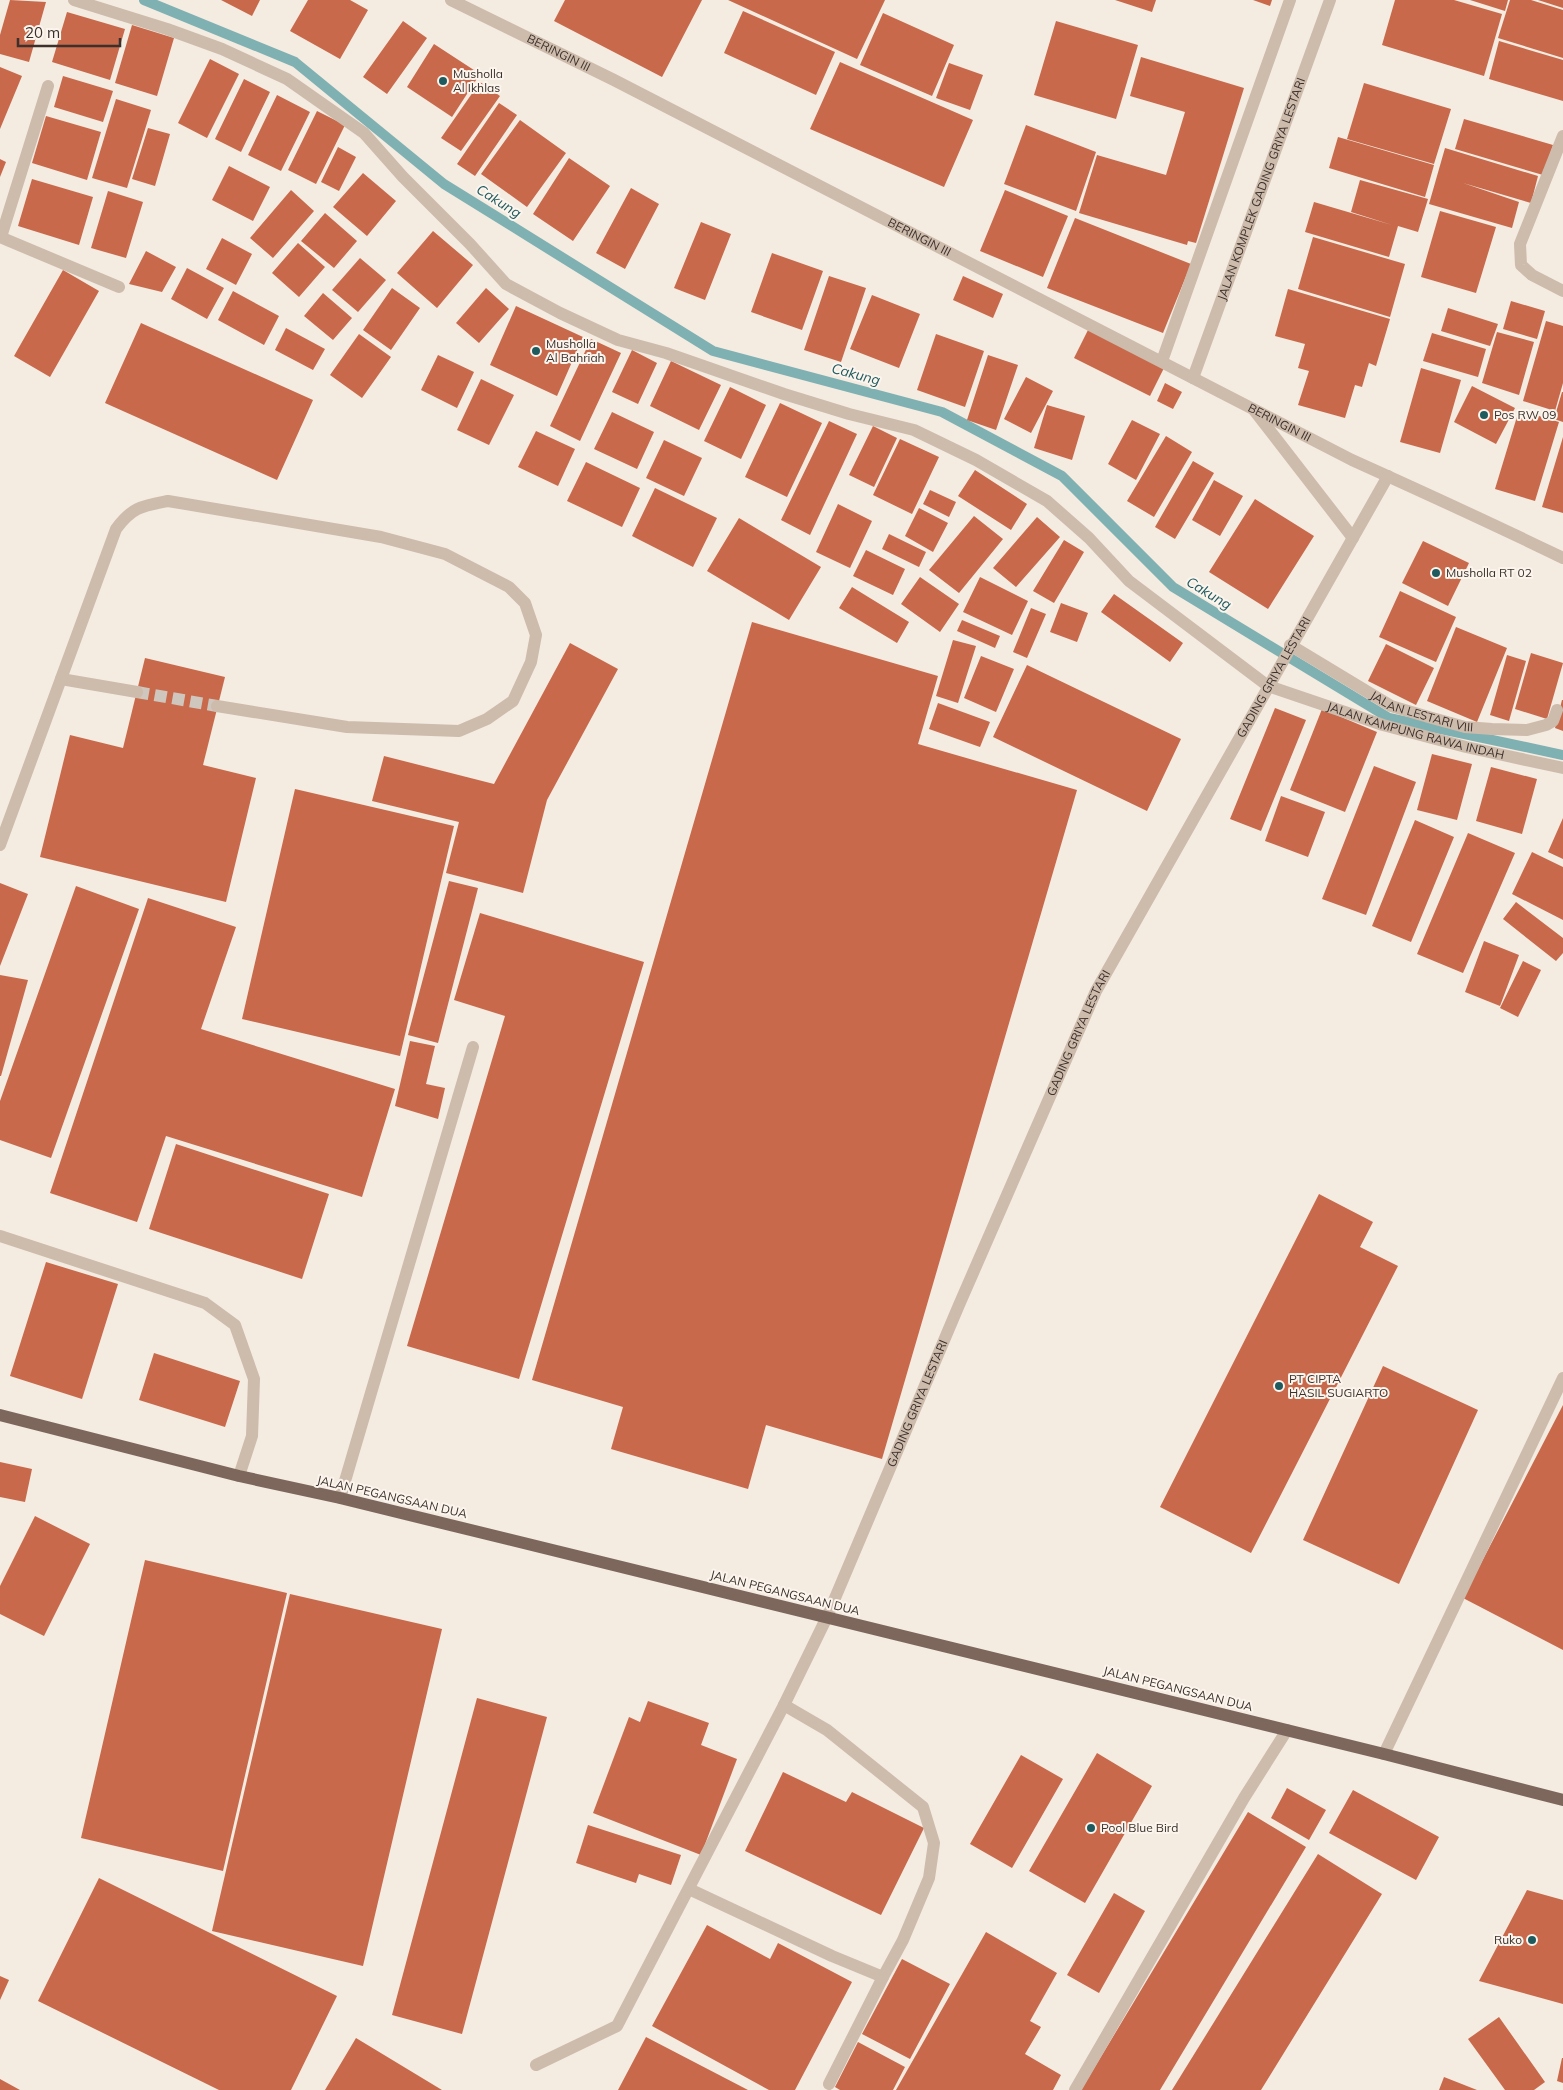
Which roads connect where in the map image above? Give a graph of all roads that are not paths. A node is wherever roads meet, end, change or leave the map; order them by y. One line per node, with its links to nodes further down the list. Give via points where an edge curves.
1 (74, 0): 18 (street, JALAN KAMPUNG RAWA INDAH, via 222,49 287,79 364,133 506,284 560,313 618,340 784,394 914,430 1047,500 1129,581)
2 (451, 0): 10 (street, BERINGIN III)
3 (1290, 0): 10 (street)
4 (1330, 0): 11 (street, JALAN KOMPLEK GADING GRIYA LESTARI)
5 (48, 86): 7 (street)
6 (1563, 136): 9 (street, via 1520,244 1521,265 1532,275)
7 (0, 237): 8 (street)
8 (119, 287)
9 (1563, 290)
10 (1162, 361): 11 (street, BERINGIN III)
11 (1193, 378): 12 (street, BERINGIN III)
12 (1251, 406): 13 (street, BERINGIN III); 14 (street)
13 (1388, 476): 14 (street, GADING GRIYA LESTARI); 15 (street, BERINGIN III)
14 (1353, 538): 16 (street, GADING GRIYA LESTARI)
15 (1563, 558)
16 (1289, 648): 18 (street, GADING GRIYA LESTARI); 21 (street, JALAN LESTARI VIII, via 1391,706 1466,727 1527,730 1553,721)
17 (61, 679): 19 (street); 20 (street, via 116,529 127,514 147,505 168,501 381,537 445,554 508,587 525,603 536,635 531,662 513,701 487,719 459,731 347,727); 23 (street)
18 (1270, 683): 22 (street, JALAN KAMPUNG RAWA INDAH, via 1383,725); 30 (street, GADING GRIYA LESTARI, via 1096,991)
19 (137, 692)
20 (217, 706)
21 (1558, 710)
22 (1563, 768)
23 (0, 845)
24 (473, 1047): 29 (street)
25 (0, 1236): 28 (street, via 205,1303 235,1325 254,1379 252,1436)
26 (1563, 1378): 33 (street)
27 (0, 1415): 28 (main road, JALAN PEGANGSAAN DUA)
28 (239, 1476): 29 (main road, JALAN PEGANGSAAN DUA)
29 (340, 1498): 30 (main road, JALAN PEGANGSAAN DUA)
30 (827, 1617): 31 (street, GADING GRIYA LESTARI); 32 (main road, JALAN PEGANGSAAN DUA)
31 (784, 1705): 35 (street, GADING GRIYA LESTARI); 36 (street, via 827,1730 923,1807 934,1843 929,1878 903,1940)
32 (1287, 1730): 33 (main road, JALAN PEGANGSAAN DUA); 39 (street, via 1239,1806)
33 (1384, 1754): 34 (main road, JALAN PEGANGSAAN DUA)
34 (1563, 1800)
35 (689, 1889): 36 (street); 37 (street, GADING GRIYA LESTARI, via 617,2026)
36 (883, 1977): 38 (street)
37 (536, 2066)
38 (829, 2084)
39 (1075, 2090)

